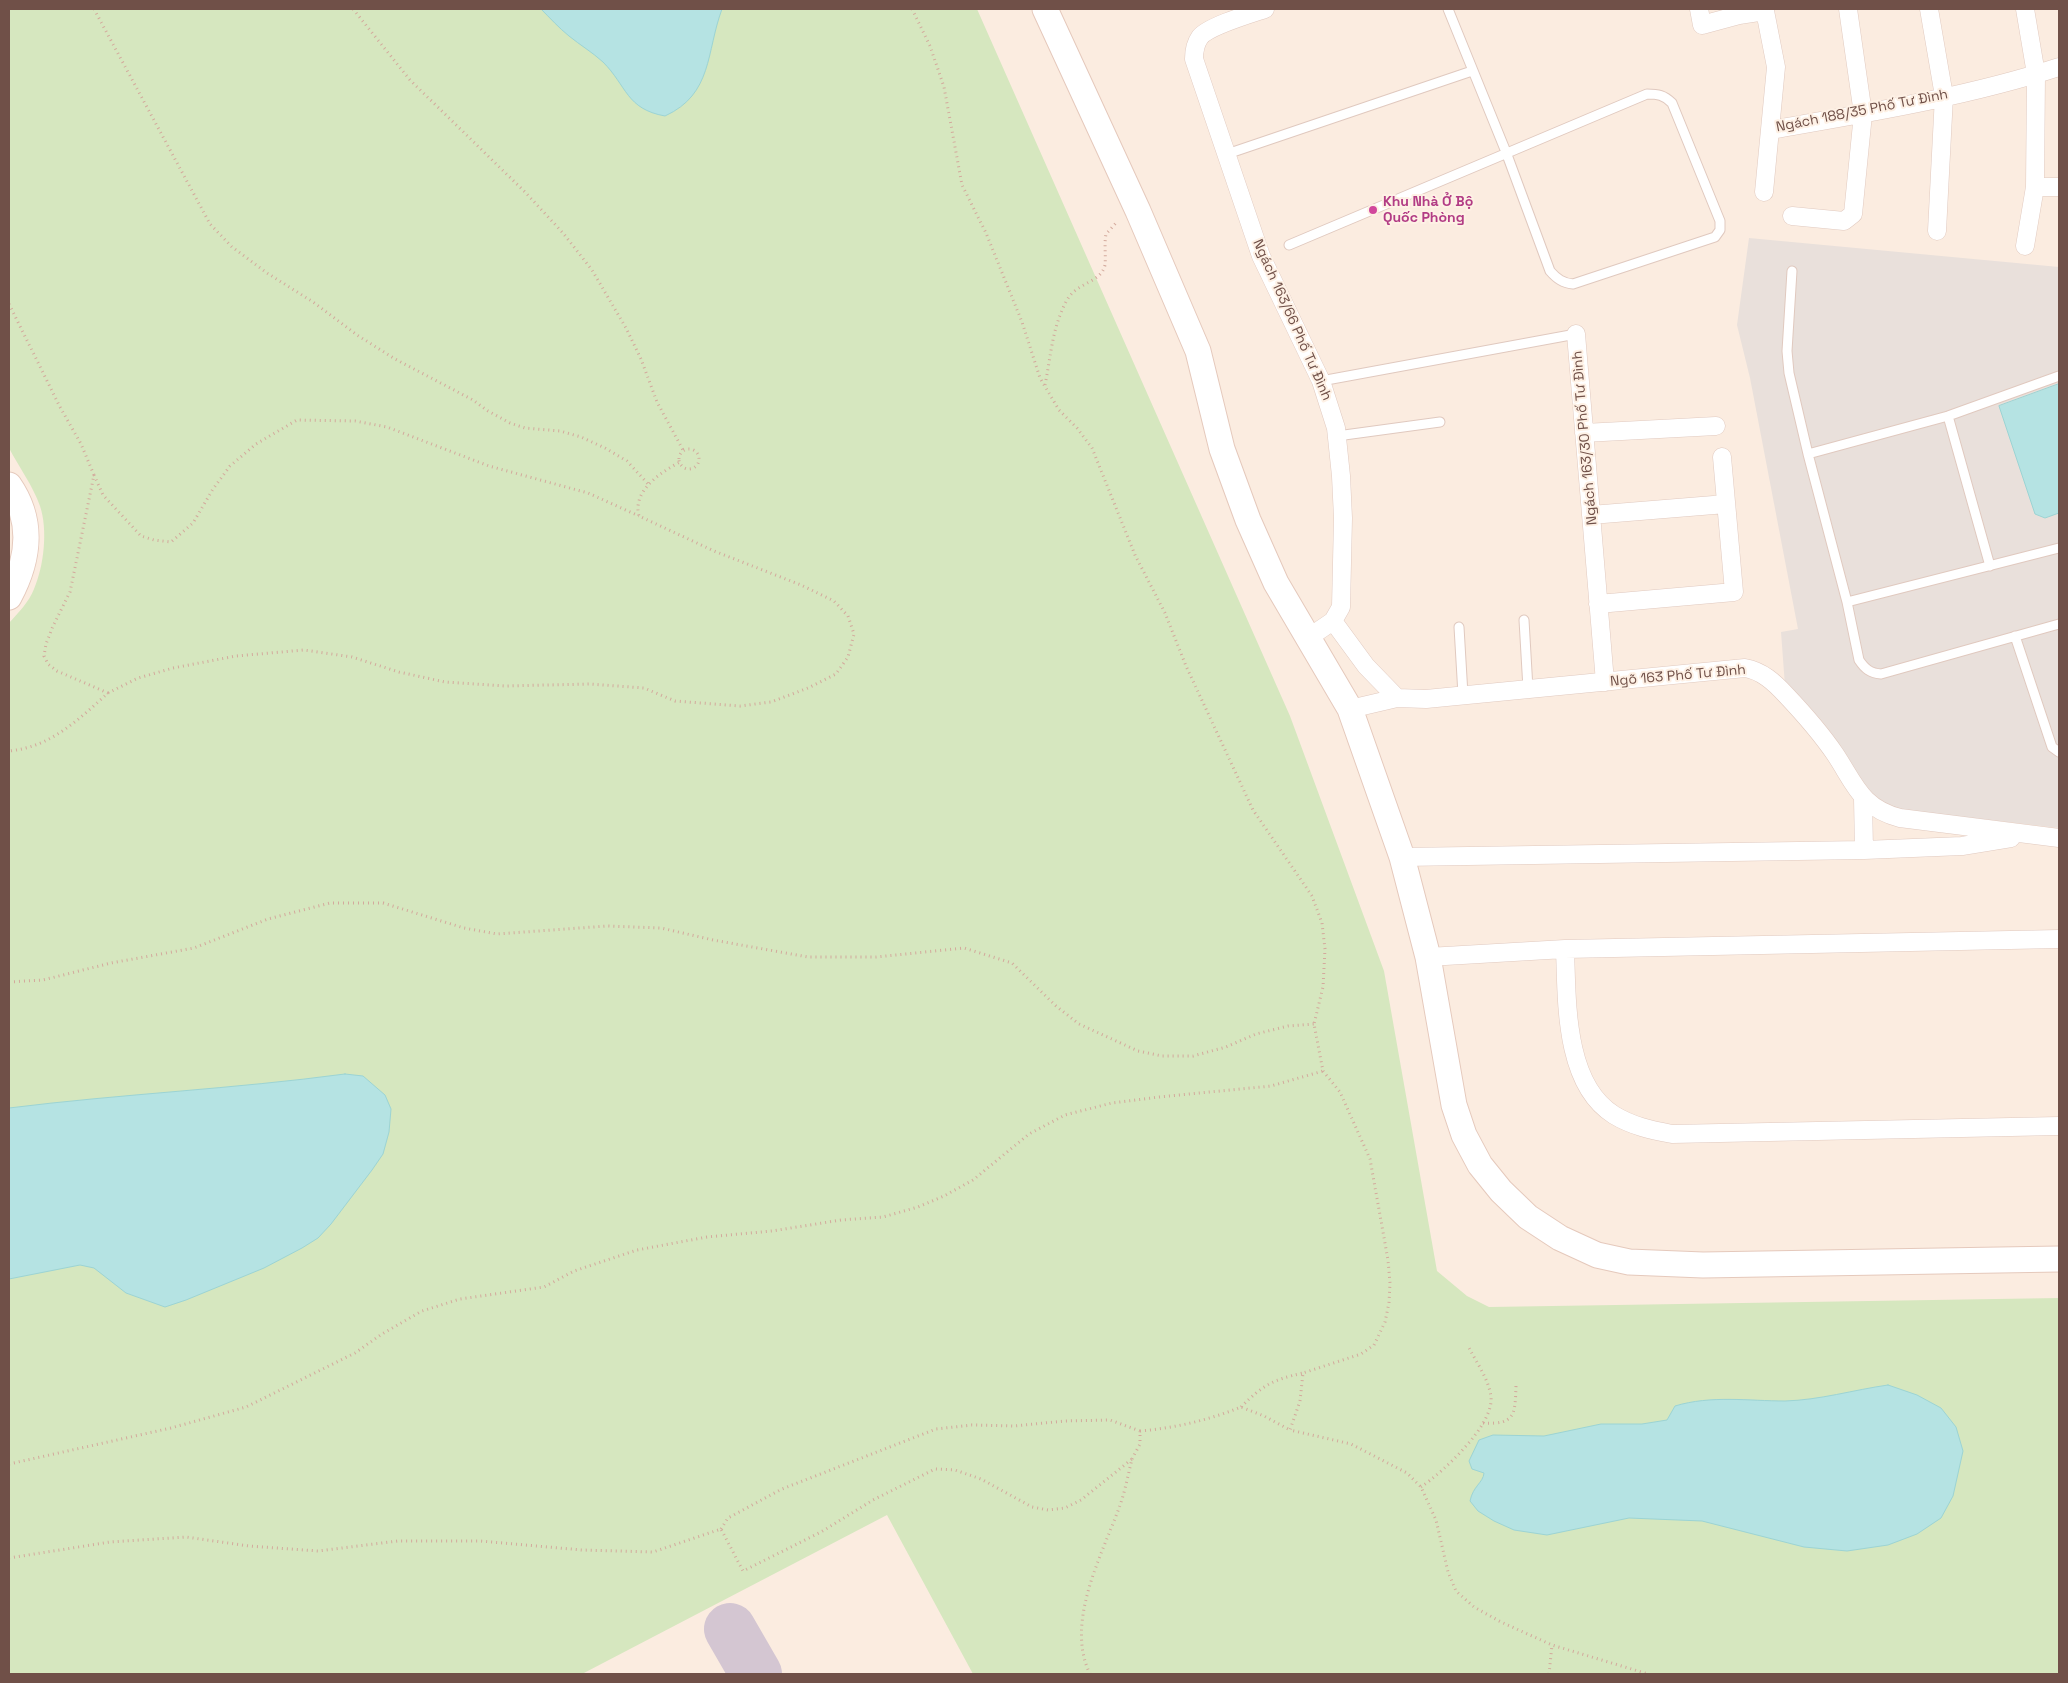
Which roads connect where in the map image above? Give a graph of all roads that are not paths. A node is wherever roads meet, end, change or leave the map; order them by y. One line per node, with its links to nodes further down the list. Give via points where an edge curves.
1 (1046, 9): 47 (street, via 1198,351 1222,449 1248,520 1276,583)
2 (1264, 9): 15 (street, Ngách 163/66 Phố Tư Đình, via 1210,30 1194,49 1194,59)
3 (1448, 9): 9 (lane)
4 (1699, 9): 13 (street, Ngách 188/35 Phố Tư Đình, via 1702,24 1765,11 1776,67)
5 (1848, 9): 12 (street)
6 (1929, 9): 11 (street)
7 (2025, 9): 10 (street)
8 (2059, 67): 10 (street, Ngách 188/35 Phố Tư Đình)
9 (1472, 71): 14 (lane); 15 (lane)
10 (2036, 74): 11 (street, Ngách 188/35 Phố Tư Đình); 16 (street)
11 (1944, 96): 12 (street, Ngách 188/35 Phố Tư Đình); 20 (street)
12 (1863, 114): 13 (street, Ngách 188/35 Phố Tư Đình); 19 (street, via 1853,214 1844,221)
13 (1770, 130): 18 (street)
14 (1506, 152): 14 (lane, via 1550,271 1566,283 1573,284 1715,237 1720,230 1720,221 1672,103 1666,96 1647,94); 21 (lane)
15 (1226, 154): 26 (street, Ngách 163/66 Phố Tư Đình, via 1261,256)
16 (2035, 187): 17 (street); 22 (street)
17 (2059, 187)
18 (1764, 192)
19 (1792, 216)
20 (1937, 231)
21 (1289, 245)
22 (2025, 246)
23 (1792, 271): 32 (lane, via 1787,351)
24 (1576, 334): 26 (lane, Ngách 163/30 Phố Tư Đình); 30 (street, Ngách 163/30 Phố Tư Đình)
25 (2059, 376): 27 (lane)
26 (1321, 381): 31 (street, Ngách 163/66 Phố Tư Đình)
27 (1948, 416): 32 (lane); 38 (lane)
28 (1440, 422): 31 (lane)
29 (1716, 426): 30 (street)
30 (1584, 433): 36 (street, Ngách 163/30 Phố Tư Đình)
31 (1338, 436): 43 (street, Ngách 163/66 Phố Tư Đình, via 1343,518 1341,607)
32 (1808, 454): 40 (lane)
33 (1722, 457): 35 (street)
34 (9, 485): 39 (street, via 21,505 27,544 24,563)
35 (1726, 504): 36 (street); 41 (street, via 1734,592)
36 (1591, 515): 41 (street, Ngách 163/30 Phố Tư Đình)
37 (2059, 548): 38 (lane)
38 (1990, 566): 40 (lane)
39 (9, 597)
40 (1847, 602): 46 (lane, via 1859,660 1872,673 1881,674)
41 (1598, 604): 48 (street, Ngách 163/30 Phố Tư Đình)
42 (1524, 620): 49 (lane)
43 (1333, 621): 47 (street); 51 (street, via 1366,666)
44 (2059, 624): 46 (lane)
45 (1459, 627): 50 (lane)
46 (2015, 636): 53 (lane, via 2052,747)
47 (1308, 638): 52 (street)
48 (1605, 682): 49 (street, Ngõ 163 Phố Tư Đình); 54 (street, Ngõ 163 Phố Tư Đình, via 1738,668 1760,672 1807,717)
49 (1528, 689): 50 (street, Ngõ 163 Phố Tư Đình)
50 (1463, 696): 51 (street, Ngõ 163 Phố Tư Đình)
51 (1396, 698): 52 (street, Ngõ 163 Phố Tư Đình)
52 (1350, 709): 58 (street)
53 (2059, 752)
54 (1862, 798): 55 (street, Ngõ 163 Phố Tư Đình, via 1879,811 1900,818); 57 (street)
55 (2030, 834): 56 (street, Ngõ 163 Phố Tư Đình); 57 (street, via 1962,846)
56 (2059, 838)
57 (1864, 850): 58 (street)
58 (1402, 858): 61 (street)
59 (2059, 939): 60 (street)
60 (1565, 949): 61 (street); 62 (street, via 1568,1018 1578,1065 1592,1095 1613,1114 1640,1128 1672,1134)
61 (1428, 957): 63 (street, via 1454,1105 1464,1135 1480,1164 1501,1191 1528,1217 1560,1238 1597,1255 1666,1265)
62 (2059, 1126)
63 (2059, 1259)

